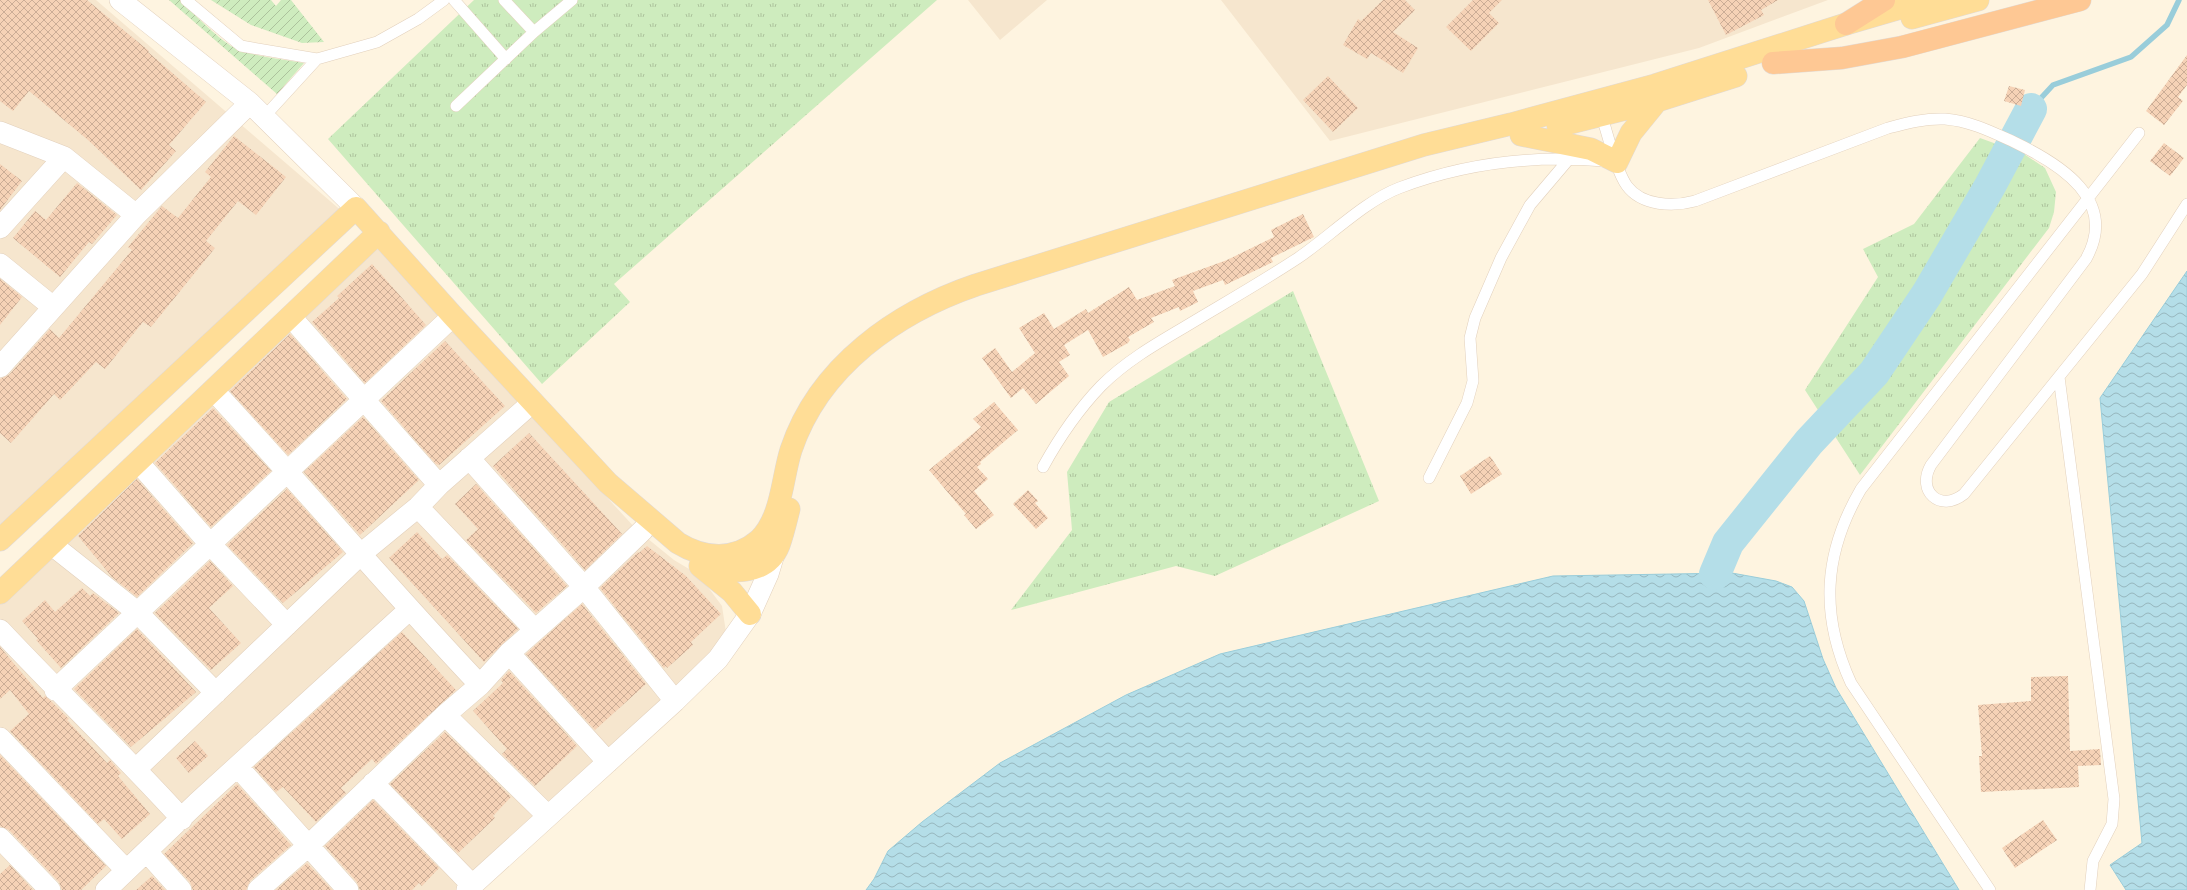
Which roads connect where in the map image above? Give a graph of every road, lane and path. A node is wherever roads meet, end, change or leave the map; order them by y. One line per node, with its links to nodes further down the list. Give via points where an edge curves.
1 (120, 0): 18 (street)
2 (186, 0): 13 (lane, via 241,46)
3 (444, 0): 13 (lane, via 418,19 376,42)
4 (454, 0): 14 (lane)
5 (504, 0): 12 (lane)
6 (572, 0): 12 (lane)
7 (1884, 0): 11 (highway)
8 (1928, 0): 11 (main road)
9 (1978, 0): 15 (main road, via 1865,32)
10 (2080, 0): 15 (highway, via 1902,47 1842,58)
11 (1846, 24): 51 (main road, via 1655,85 1424,145 976,285 925,305 878,334 857,352 808,412 797,434 776,508)
12 (534, 32): 14 (lane)
13 (317, 59): 18 (lane)
14 (506, 59): 17 (lane)
15 (1773, 63): 16 (main road)
16 (1657, 102): 19 (main road); 25 (main road, via 1631,133)
17 (456, 106)
18 (257, 110): 28 (street); 29 (street)
19 (1602, 117): 22 (main road); 25 (lane)
20 (0, 132): 23 (street)
21 (2139, 133): 26 (lane)
22 (1521, 135): 25 (main road, via 1591,148); 51 (main road, via 1425,157 959,303 922,319 883,345 866,360 826,404 808,438)
23 (64, 157): 29 (street); 30 (street)
24 (1569, 159): 25 (lane); 43 (lane, via 1521,160 1466,168 1397,189 1374,202 1298,258 1141,353 1121,369 1102,386 1069,424); 45 (lane, via 1530,205 1490,284 1470,338 1473,369 1471,392)
25 (1617, 162): 26 (lane, via 1627,186 1638,195 1650,201 1674,205 1695,201 1888,128 1920,120 1945,120 1970,124 1992,132 2046,157 2064,170)
26 (2088, 199): 37 (lane, via 2095,220 2093,247 1930,465 1925,481 1933,497 1950,502 1964,494); 87 (lane, via 1861,489 1842,524 1832,562 1829,602 1832,623 1842,664 1851,683)
27 (2187, 204): 37 (lane, via 2142,274)
28 (356, 208): 31 (main road); 50 (main road)
29 (136, 215): 33 (street)
30 (0, 228)
31 (379, 232): 34 (main road); 35 (main road)
32 (0, 264): 33 (street)
33 (54, 308): 36 (street)
34 (453, 316): 39 (street); 40 (main road)
35 (291, 317): 38 (main road); 39 (street)
36 (0, 367)
37 (2059, 378): 88 (lane, via 2114,799 2112,824 2093,861)
38 (214, 391): 42 (main road); 44 (street)
39 (363, 399): 44 (street); 47 (street)
40 (533, 402): 41 (street); 46 (main road)
41 (469, 458): 47 (street); 56 (street)
42 (138, 462): 52 (main road); 53 (street)
43 (1043, 467)
44 (288, 470): 53 (street); 54 (street)
45 (1429, 478)
46 (608, 482): 49 (main road); 51 (main road, via 678,543 701,554 726,556 754,543)
47 (439, 485): 48 (street)
48 (418, 507): 54 (street); 63 (street)
49 (643, 530): 55 (main road, via 668,551); 56 (street)
50 (0, 540)
51 (774, 540): 55 (main road, via 760,566 752,570 733,571); 60 (street, via 765,581)
52 (51, 544): 57 (main road); 59 (street)
53 (210, 544): 59 (street); 61 (street)
54 (362, 553): 58 (street); 61 (street)
55 (699, 565): 60 (main road, via 732,592)
56 (584, 587): 63 (street); 68 (street)
57 (0, 593)
58 (409, 610): 65 (street); 72 (street)
59 (137, 612): 66 (street); 67 (street)
60 (750, 614): 68 (street, via 718,659)
61 (286, 625): 67 (street)
62 (0, 630): 66 (street)
63 (535, 630): 64 (street)
64 (509, 653): 65 (street); 71 (street)
65 (480, 685): 69 (street)
66 (55, 690): 73 (street)
67 (216, 693): 73 (street)
68 (675, 701): 71 (street)
69 (445, 715): 74 (street); 75 (street)
70 (0, 738): 80 (street)
71 (608, 762): 75 (street)
72 (238, 767): 76 (street); 78 (street)
73 (136, 769): 76 (street)
74 (373, 783): 78 (street); 81 (street)
75 (548, 816): 81 (street)
76 (182, 819): 79 (street)
77 (0, 838): 82 (street)
78 (307, 846): 85 (street); 86 (street)
79 (147, 852): 80 (street); 84 (street)
80 (126, 870): 83 (street)
81 (470, 888)
82 (50, 890)
83 (106, 890)
84 (182, 890)
85 (258, 890)
86 (348, 890)
87 (1990, 890)
88 (2090, 890)

